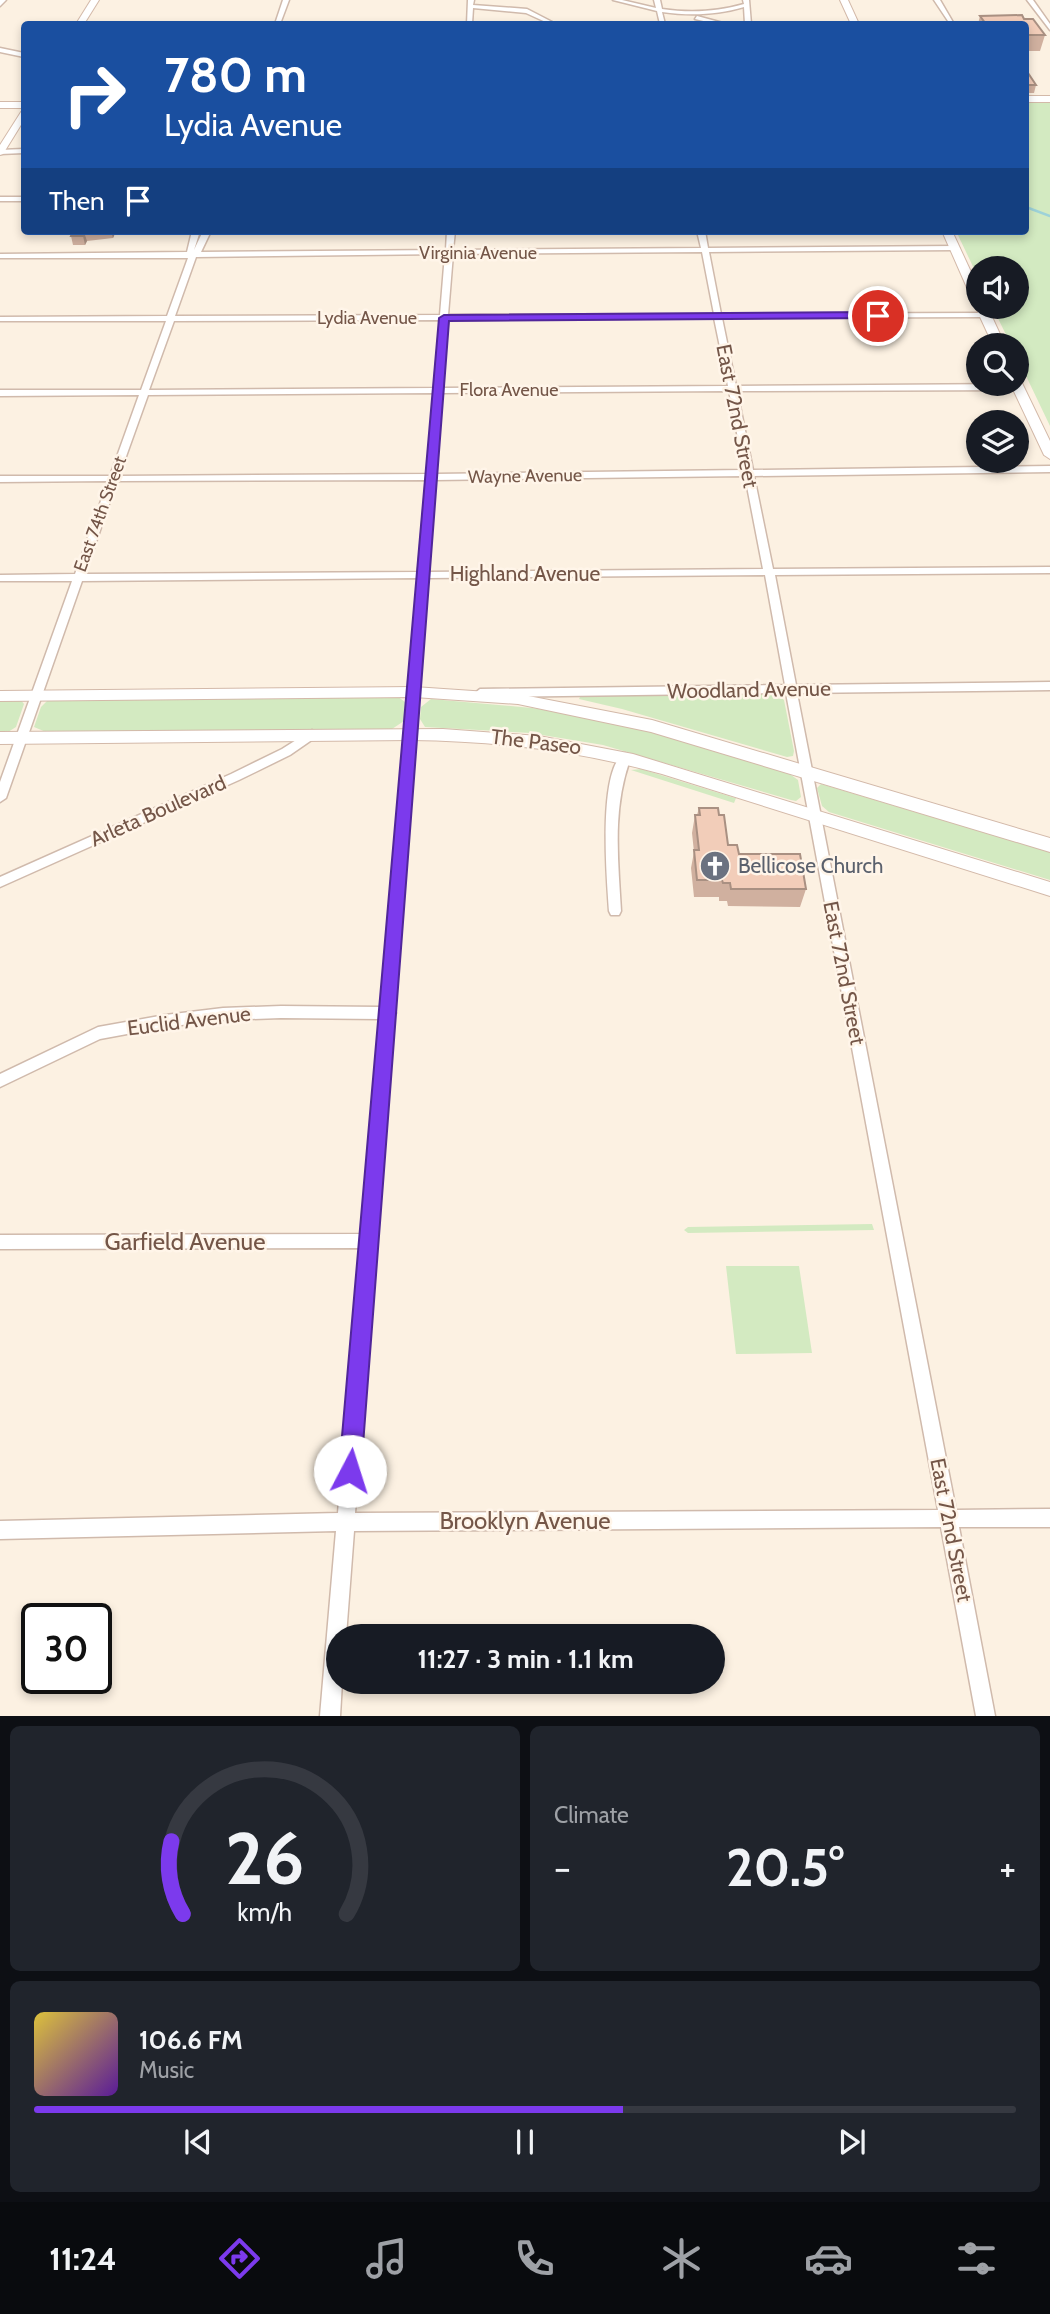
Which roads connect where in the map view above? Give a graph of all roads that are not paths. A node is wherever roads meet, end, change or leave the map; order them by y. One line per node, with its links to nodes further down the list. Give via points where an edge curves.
1 (95, 0): 12 (main road)
2 (286, 0): 13 (street)
3 (616, 0): 10 (street)
4 (657, 0): 10 (street)
5 (844, 0): 19 (main road)
6 (937, 0): 20 (street)
7 (1030, 0): 21 (street)
8 (471, 3): 14 (street); 15 (street, via 527,11)
9 (746, 3): 11 (street, via 719,12); 18 (street)
10 (659, 10): 11 (street); 16 (street)
11 (683, 15): 17 (street)
12 (82, 21)
13 (278, 21)
14 (469, 21)
15 (547, 21)
16 (661, 21)
17 (708, 21)
18 (748, 21)
19 (854, 21)
20 (950, 21)
21 (1050, 28)
22 (0, 50): 23 (street)
23 (21, 54)
24 (1050, 99): 25 (main road)
25 (1029, 100)
26 (0, 105): 27 (main road)
27 (21, 105)
28 (21, 119): 30 (main road)
29 (21, 149): 30 (street)
30 (1, 150)
31 (0, 199): 32 (street)
32 (21, 199)
33 (195, 235): 42 (street, East 74th Street, via 190,249)
34 (205, 235): 42 (street)
35 (451, 235): 40 (street)
36 (702, 235): 39 (street, East 72nd Street)
37 (949, 235): 38 (main road)
38 (955, 248): 39 (street, Virginia Avenue); 43 (main road)
39 (704, 251): 40 (street, Virginia Avenue); 45 (street, East 72nd Street)
40 (450, 253): 42 (street, Virginia Avenue); 46 (street)
41 (0, 256): 42 (street, Virginia Avenue)
42 (193, 256): 48 (street, East 74th Street)
43 (966, 272)
44 (966, 311): 45 (street, Lydia Avenue)
45 (717, 317): 46 (street, Lydia Avenue); 50 (street, East 72nd Street)
46 (444, 318): 48 (street, Lydia Avenue); 51 (street)
47 (0, 319): 48 (street, Lydia Avenue)
48 (170, 319): 52 (street, East 74th Street)
49 (966, 386): 50 (street, Flora Avenue)
50 (731, 388): 51 (street, Flora Avenue); 57 (street, East 72nd Street)
51 (438, 390): 52 (street, Flora Avenue); 58 (street)
52 (144, 392): 53 (street, Flora Avenue); 59 (street, East 74th Street)
53 (0, 393)
54 (1022, 396): 55 (main road)
55 (1050, 456)
56 (1050, 469): 57 (street, Wayne Avenue)
57 (749, 473): 58 (street, Wayne Avenue); 62 (street, East 72nd Street)
58 (431, 477): 59 (street, Wayne Avenue); 63 (street)
59 (113, 478): 60 (street, Wayne Avenue); 64 (street, East 74th Street)
60 (0, 479)
61 (1050, 570): 62 (street, Highland Avenue)
62 (769, 572): 63 (street, Highland Avenue); 67 (street, East 72nd Street)
63 (423, 575): 64 (street, Highland Avenue); 68 (street)
64 (77, 578): 65 (street, Highland Avenue); 71 (street, East 74th Street)
65 (0, 579)
66 (1050, 686): 67 (street, Woodland Avenue)
67 (791, 689): 69 (street, Woodland Avenue); 77 (street, East 72nd Street)
68 (414, 692): 69 (main road, The Paseo); 71 (main road, The Paseo); 73 (street)
69 (449, 693): 77 (main road, The Paseo, via 518,699 614,716)
70 (0, 696): 71 (main road, The Paseo)
71 (36, 696): 75 (street, East 74th Street)
72 (312, 734): 73 (main road, The Paseo); 75 (main road, The Paseo); 81 (street, Arleta Boulevard, via 235,777)
73 (411, 734): 76 (main road, The Paseo, via 535,740); 84 (street)
74 (0, 738): 75 (main road, The Paseo)
75 (21, 738): 78 (street, East 74th Street)
76 (625, 757): 79 (main road, The Paseo); 83 (street, via 611,810)
77 (807, 772): 79 (street, East 72nd Street); 80 (main road, The Paseo)
78 (0, 798)
79 (814, 815): 82 (main road, The Paseo); 89 (street, East 72nd Street)
80 (1050, 845)
81 (0, 882)
82 (1050, 889)
83 (615, 911)
84 (389, 1013): 85 (street, Euclid Avenue, via 269,1013 165,1021 98,1033); 86 (street)
85 (0, 1081)
86 (370, 1241): 87 (street, Garfield Avenue); 90 (street)
87 (0, 1242)
88 (1050, 1518): 89 (street, Brooklyn Avenue)
89 (949, 1520): 90 (street, Brooklyn Avenue); 93 (street, East 72nd Street)
90 (346, 1522): 91 (street, Brooklyn Avenue); 92 (street)
91 (0, 1530)
92 (330, 1716)
93 (986, 1716)

